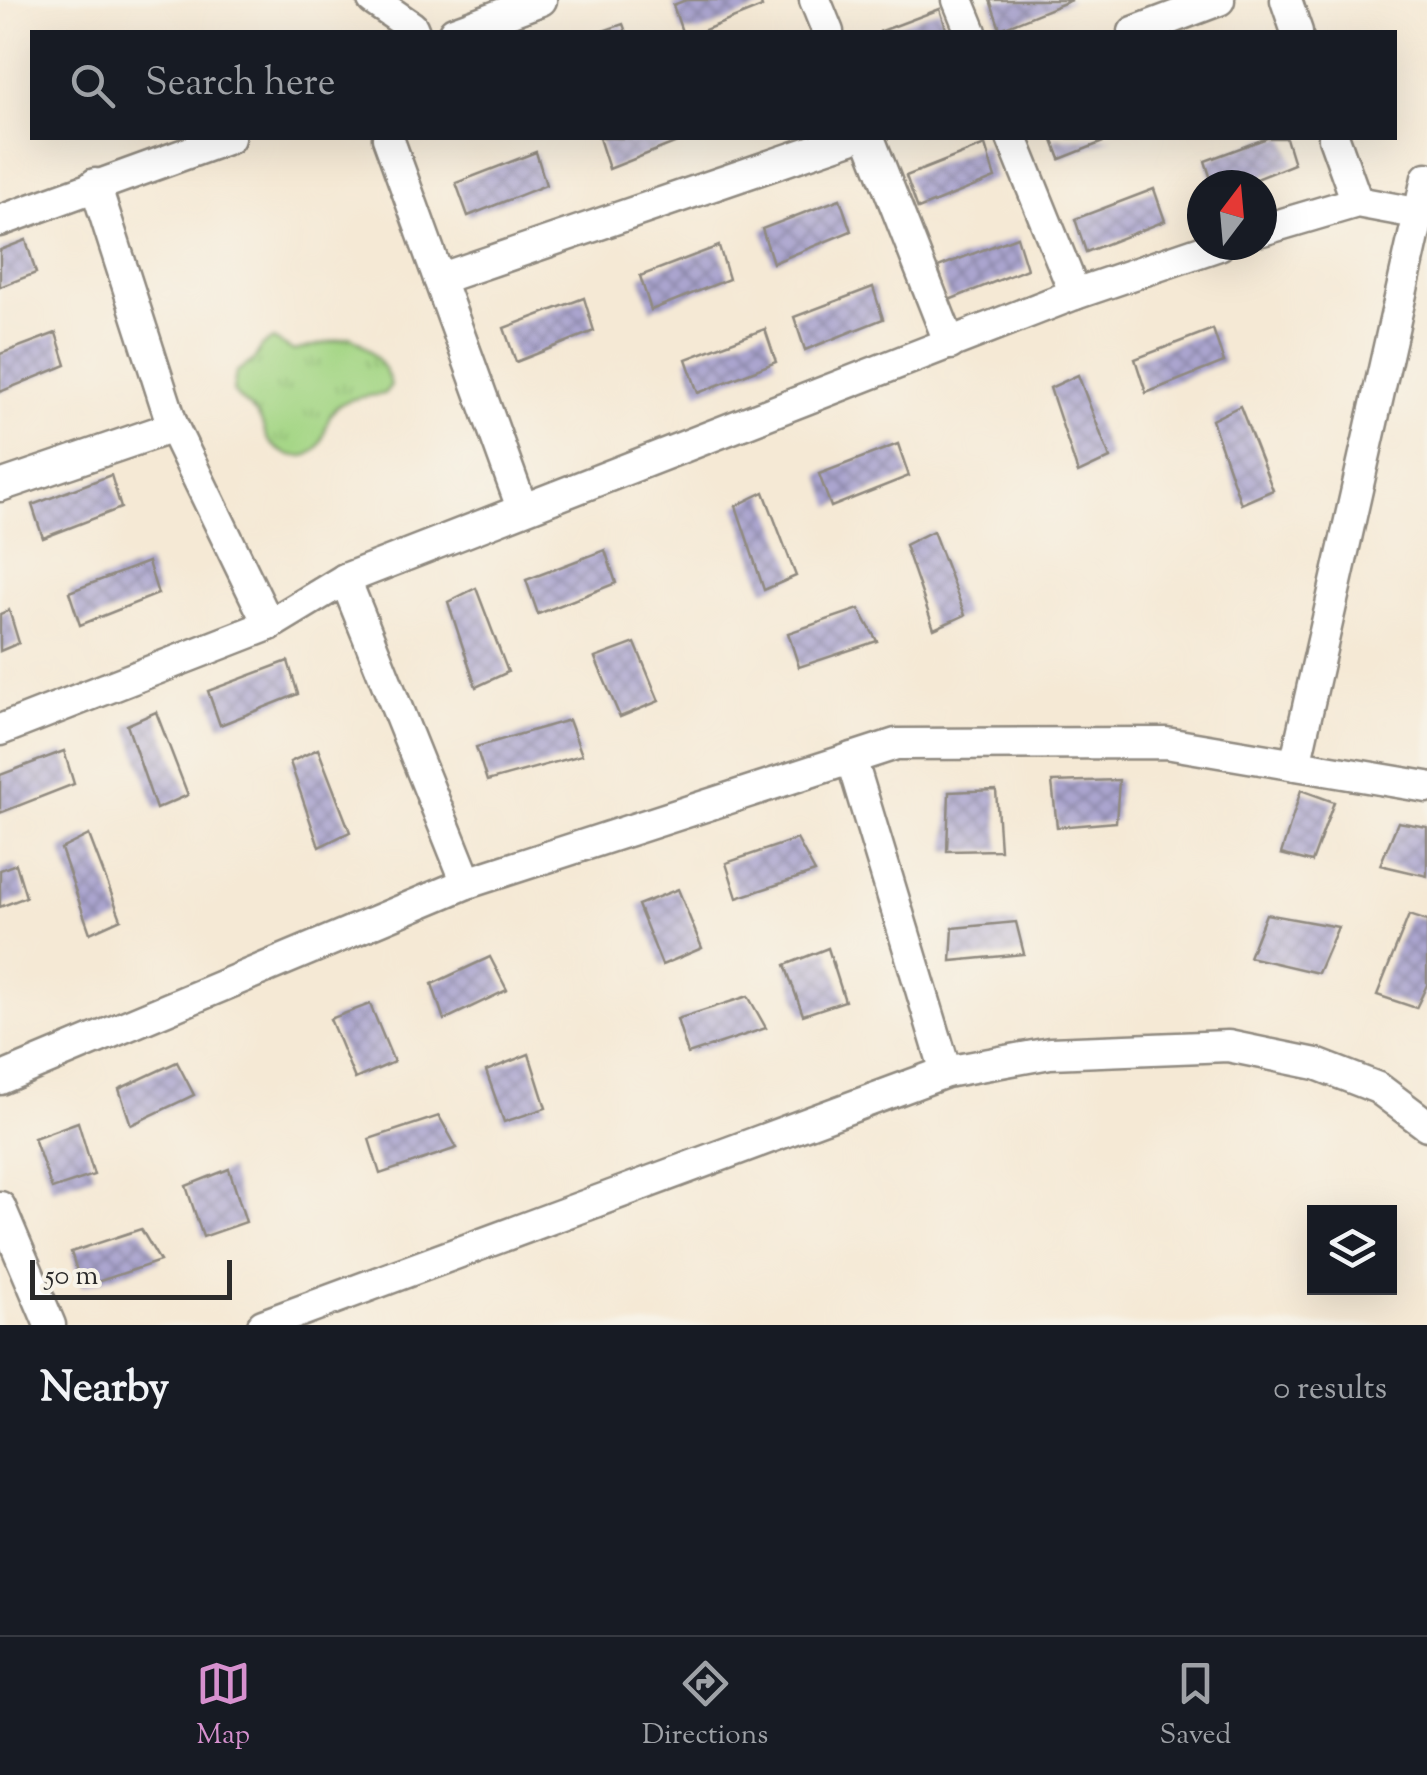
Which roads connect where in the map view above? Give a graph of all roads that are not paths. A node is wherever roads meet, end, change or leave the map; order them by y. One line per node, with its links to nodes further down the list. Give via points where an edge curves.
1 (373, 0): 7 (street)
2 (541, 0): 8 (street)
3 (815, 0): 9 (street)
4 (958, 0): 10 (street)
5 (1218, 0): 11 (street)
6 (1286, 0): 12 (street)
7 (413, 30)
8 (459, 30)
9 (827, 30)
10 (970, 30)
11 (1139, 30)
12 (1296, 30)
13 (223, 140): 20 (street)
14 (389, 140): 26 (street)
15 (846, 140): 26 (street)
16 (870, 140): 28 (street)
17 (1013, 140): 27 (street)
18 (1335, 140): 21 (street)
19 (1427, 178): 22 (street)
20 (95, 184): 23 (street); 29 (street)
21 (1357, 202): 22 (street); 24 (street)
22 (1422, 214): 36 (street)
23 (0, 221)
24 (1277, 226)
25 (1187, 256): 27 (street)
26 (439, 279): 31 (street)
27 (1075, 294): 28 (street)
28 (950, 344): 31 (street)
29 (173, 427): 30 (street); 33 (street)
30 (0, 486)
31 (522, 508): 32 (street)
32 (345, 579): 33 (street); 38 (street)
33 (268, 625): 34 (street)
34 (0, 730)
35 (851, 758): 36 (street, via 896,744 1166,744); 38 (street); 39 (street)
36 (1295, 766): 37 (street)
37 (1427, 787)
38 (466, 883): 40 (street)
39 (946, 1072): 41 (street, via 1050,1053 1228,1046 1316,1064 1378,1088); 44 (street)
40 (0, 1079)
41 (1427, 1125)
42 (0, 1207): 43 (street)
43 (50, 1325)
44 (263, 1325)

